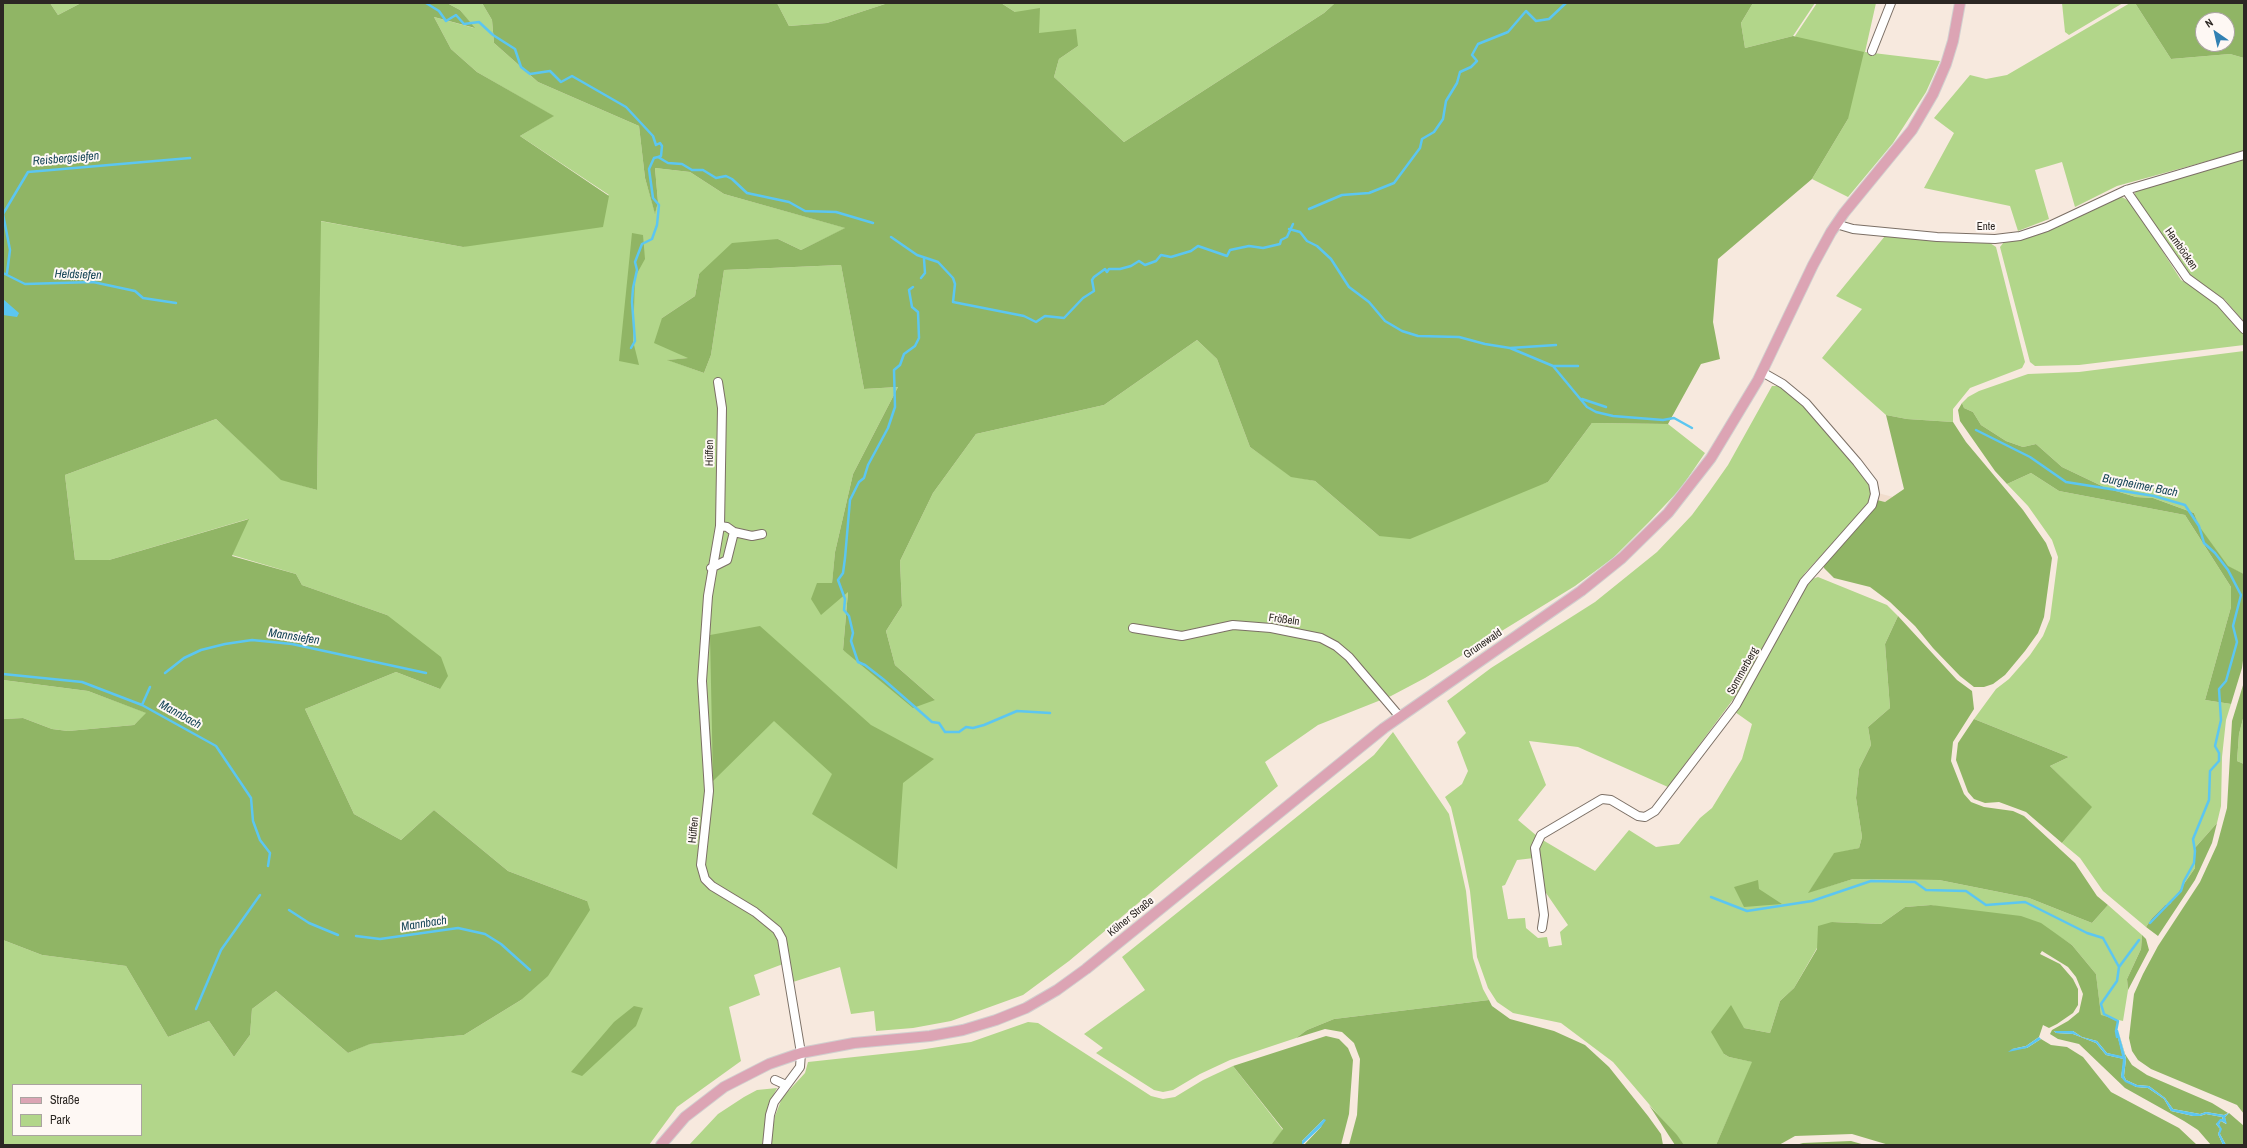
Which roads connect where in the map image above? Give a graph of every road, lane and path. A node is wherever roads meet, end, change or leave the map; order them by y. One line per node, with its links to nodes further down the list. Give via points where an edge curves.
1 (1891, 3): 3 (street)
2 (1960, 3): 6 (main road, Grunewald, via 1951,49 1933,94 1901,146)
3 (1872, 51)
4 (2244, 155): 5 (street, Ente)
5 (2126, 190): 6 (street, Ente, via 2047,227 2020,236 1995,239 1937,237 1853,229); 7 (street, Hamböcken, via 2187,278 2220,302)
6 (1836, 224): 8 (main road, Grunewald, via 1813,265)
7 (2244, 329)
8 (1762, 372): 15 (main road, Grunewald, via 1711,458 1651,531 1590,585); 17 (street, Sommerberg, via 1783,384 1806,403 1861,467 1875,489 1872,505 1804,582 1792,599 1736,705 1655,811 1645,817 1638,816 1611,800 1602,799 1541,835 1535,848 1544,915)
9 (718, 382): 10 (street, Hüffen, via 722,408)
10 (720, 526): 11 (street); 13 (street, Hüffen)
11 (734, 532): 12 (street, via 752,536); 13 (street, via 727,560)
12 (762, 534)
13 (711, 568): 18 (street, Hüffen, via 702,681 709,791 701,865 705,878 712,886 755,912 777,930 782,939)
14 (1133, 628): 15 (street, Frößeln, via 1182,636 1233,625 1278,629 1321,638 1349,657)
15 (1400, 717): 16 (main road, Grunewald)
16 (1387, 726): 18 (main road, Kölner Straße, via 1057,990 1020,1010 963,1030 930,1036 854,1043)
17 (1542, 928)
18 (801, 1053): 20 (street, via 800,1067); 21 (main road, Kölner Straße, via 769,1064 724,1087 685,1117)
19 (775, 1080): 20 (street)
20 (786, 1085): 22 (street, via 774,1102)
21 (661, 1145)
22 (766, 1145)

